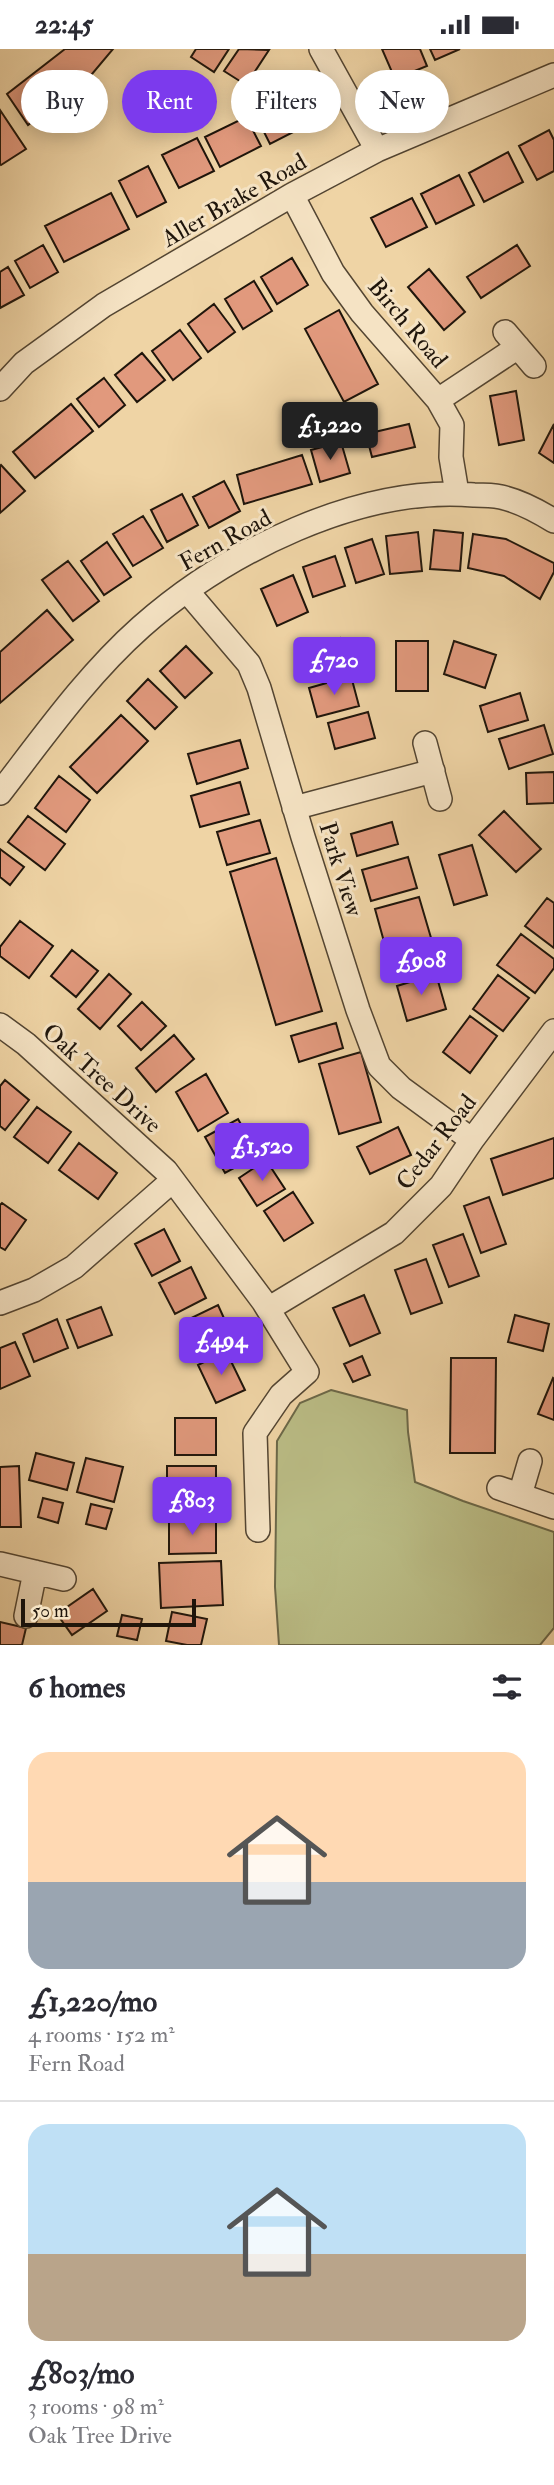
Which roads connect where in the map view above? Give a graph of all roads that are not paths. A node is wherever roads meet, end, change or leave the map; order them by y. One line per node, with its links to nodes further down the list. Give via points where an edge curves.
1 (320, 49): 3 (street)
2 (554, 75): 3 (street, Aller Brake Road)
3 (377, 150): 4 (street, Aller Brake Road)
4 (292, 195): 6 (street, Aller Brake Road, via 104,305 24,363); 7 (street, Birch Road, via 333,272 362,313)
5 (534, 366): 7 (street, via 511,339)
6 (0, 389)
7 (438, 400): 8 (street, Birch Road, via 452,425)
8 (457, 493): 9 (street, Fern Road, via 501,497); 10 (street, Fern Road, via 405,495 340,512 233,561)
9 (554, 521)
10 (187, 591): 13 (street, Fern Road, via 112,655); 15 (street, Park View, via 249,664)
11 (425, 743): 12 (street)
12 (433, 771): 14 (street); 15 (street)
13 (0, 793)
14 (440, 799)
15 (294, 808): 18 (street, Park View, via 379,1066 401,1088)
16 (0, 1025): 19 (street, Oak Tree Drive, via 107,1116)
17 (554, 1031): 18 (street, Cedar Road)
18 (472, 1140): 21 (street, Cedar Road, via 441,1186 394,1233)
19 (172, 1181): 20 (street, via 74,1266 34,1290); 21 (street, Oak Tree Drive)
20 (0, 1303)
21 (268, 1309): 24 (street, Oak Tree Drive, via 307,1372 281,1395 256,1433)
22 (530, 1461): 23 (street, via 509,1492)
23 (554, 1507)
24 (258, 1529)
25 (0, 1565): 26 (street)
26 (36, 1572): 27 (street); 28 (street)
27 (64, 1579)
28 (26, 1616)

